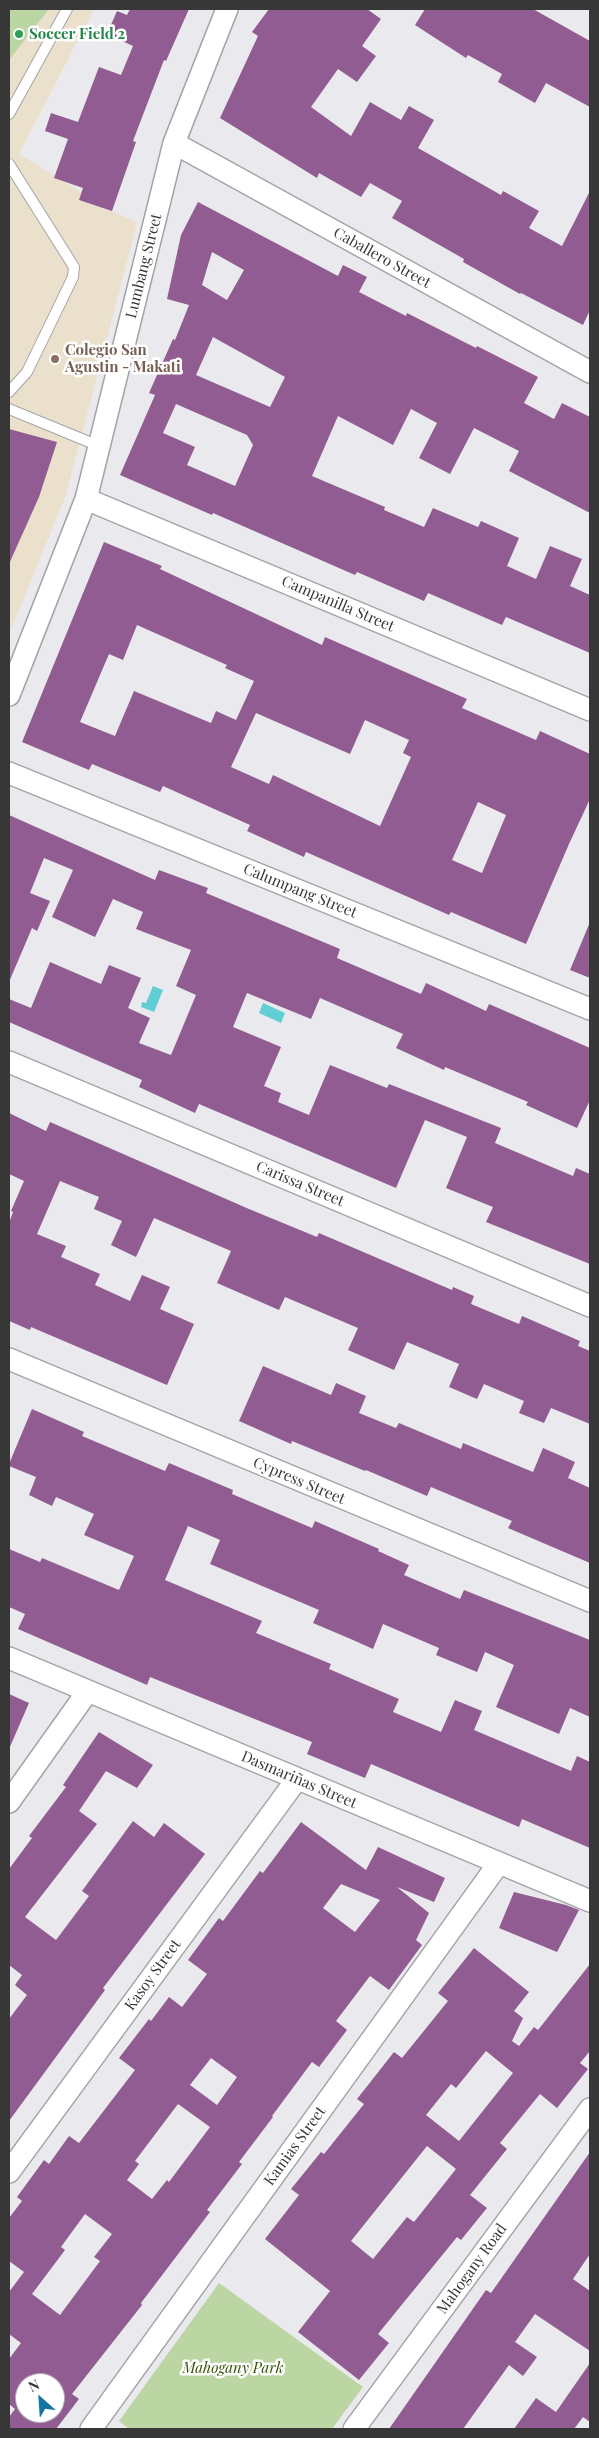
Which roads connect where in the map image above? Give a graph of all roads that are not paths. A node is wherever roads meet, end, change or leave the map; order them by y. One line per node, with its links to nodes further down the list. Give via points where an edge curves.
1 (67, 9): 3 (lane)
2 (227, 9): 4 (street, Lumbang Street)
3 (9, 114)
4 (174, 143): 6 (street, Caballero Street); 9 (street, Lumbang Street)
5 (9, 164): 7 (lane, via 74,267 73,277 27,372)
6 (590, 372)
7 (9, 392)
8 (9, 409): 9 (lane)
9 (99, 446): 10 (street, Lumbang Street)
10 (86, 499): 11 (street, Lumbang Street); 12 (street, Campanilla Street)
11 (9, 695)
12 (590, 710)
13 (9, 773): 14 (street, Calumpang Street)
14 (590, 1009)
15 (9, 1062): 16 (street, Carissa Street)
16 (590, 1306)
17 (9, 1359): 18 (street, Cypress Street)
18 (590, 1601)
19 (9, 1658): 20 (street, Dasmariñas Street)
20 (88, 1691): 21 (street, Dasmariñas Street); 22 (street)
21 (297, 1779): 23 (street, Dasmariñas Street); 26 (street, Kasoy Street)
22 (9, 1802)
23 (499, 1863): 24 (street, Dasmariñas Street); 27 (street, Kamias Street)
24 (590, 1901)
25 (590, 2108): 28 (street, Mahogany Road)
26 (9, 2172)
27 (90, 2429)
28 (354, 2429)

